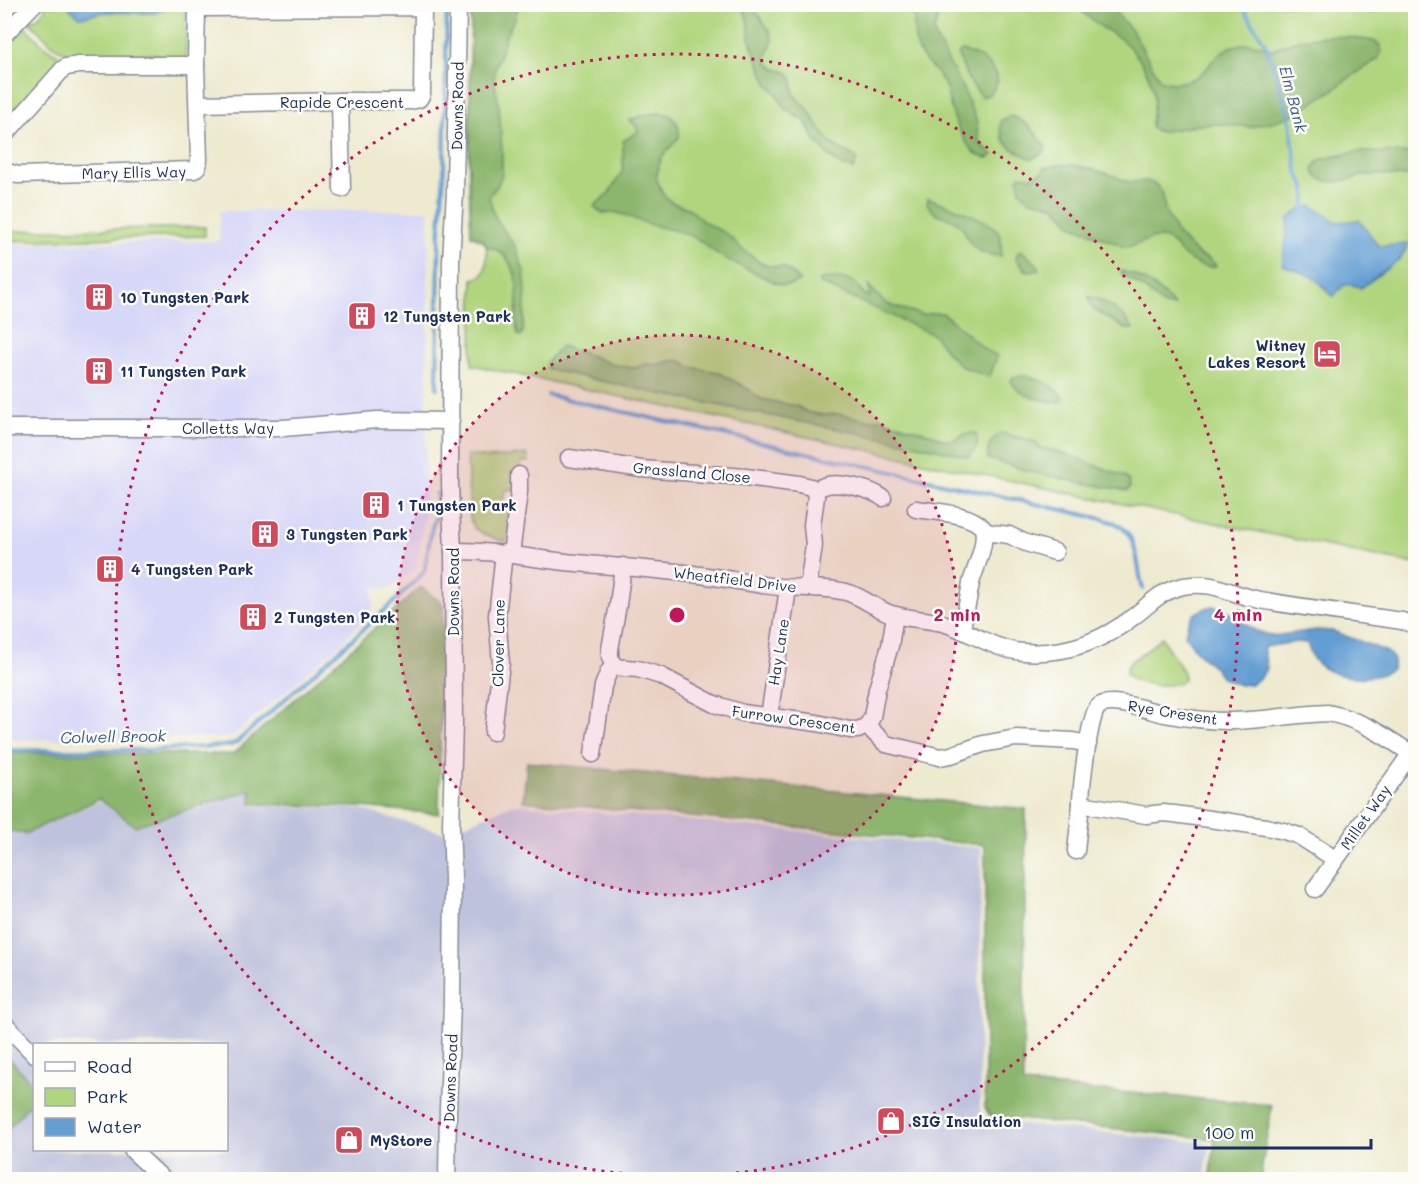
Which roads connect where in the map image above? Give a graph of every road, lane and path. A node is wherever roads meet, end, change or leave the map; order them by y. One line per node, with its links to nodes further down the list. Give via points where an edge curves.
1 (34, 4): 6 (street)
2 (458, 4): 13 (street, Downs Road)
3 (197, 6): 4 (street, Rapide Crescent); 7 (street, Mary Ellis Way)
4 (324, 6): 5 (street, Rapide Crescent)
5 (423, 6): 8 (street, Rapide Crescent, via 419,99)
6 (7, 26)
7 (196, 65): 9 (street, Mary Ellis Way); 10 (street, via 66,67)
8 (340, 101): 9 (street, Rapide Crescent); 12 (street)
9 (198, 104): 11 (street, Mary Ellis Way, via 199,160 194,170 18,175)
10 (4, 136)
11 (4, 171)
12 (342, 189)
13 (451, 421): 14 (street, Colletts Way, via 377,420 283,428); 21 (street, Downs Road)
14 (4, 428)
15 (569, 458): 17 (street, Grassland Close, via 642,469 746,477 799,484)
16 (519, 475): 23 (street, Clover Lane)
17 (814, 490): 18 (street, Grassland Close, via 842,485); 25 (street, via 814,544)
18 (883, 498)
19 (916, 509): 20 (street, via 966,518)
20 (984, 532): 22 (street, via 1009,535); 29 (street)
21 (453, 550): 23 (street, Wheatfield Drive); 45 (street, Downs Road, via 453,992)
22 (1055, 552)
23 (507, 554): 24 (street, Wheatfield Drive); 33 (street, Clover Lane, via 497,616 501,663)
24 (623, 567): 26 (street, Wheatfield Drive); 30 (street, via 610,650)
25 (808, 587): 26 (street, Wheatfield Drive); 27 (street, Wheatfield Drive, via 848,593)
26 (788, 588): 31 (street, Hay Lane)
27 (895, 615): 29 (street, Wheatfield Drive); 32 (street, Furrow Crescent)
28 (1416, 625): 29 (street, Wheatfield Drive, via 1257,600 1214,585 1195,584 1160,595 1118,628 1076,648 1020,652)
29 (961, 630)
30 (614, 667): 31 (street, Furrow Crescent, via 661,676 728,710); 36 (street, via 603,686)
31 (769, 717): 32 (street, Furrow Crescent, via 850,730)
32 (867, 726): 34 (street, via 886,744 940,757 1017,738)
33 (493, 732)
34 (1088, 744): 35 (street, Rye Cresent, via 1096,708 1117,703 1228,721 1328,713 1365,725); 37 (street, Rye Cresent)
35 (1413, 750): 39 (street, Millet Way)
36 (593, 754)
37 (1081, 804): 38 (street, Rye Cresent); 39 (street, via 1266,827 1299,836)
38 (1076, 851)
39 (1335, 860): 40 (street, Millet Way)
40 (1315, 889)
41 (4, 1023): 42 (street)
42 (33, 1053)
43 (134, 1151): 44 (street)
44 (164, 1179)
45 (447, 1179)

